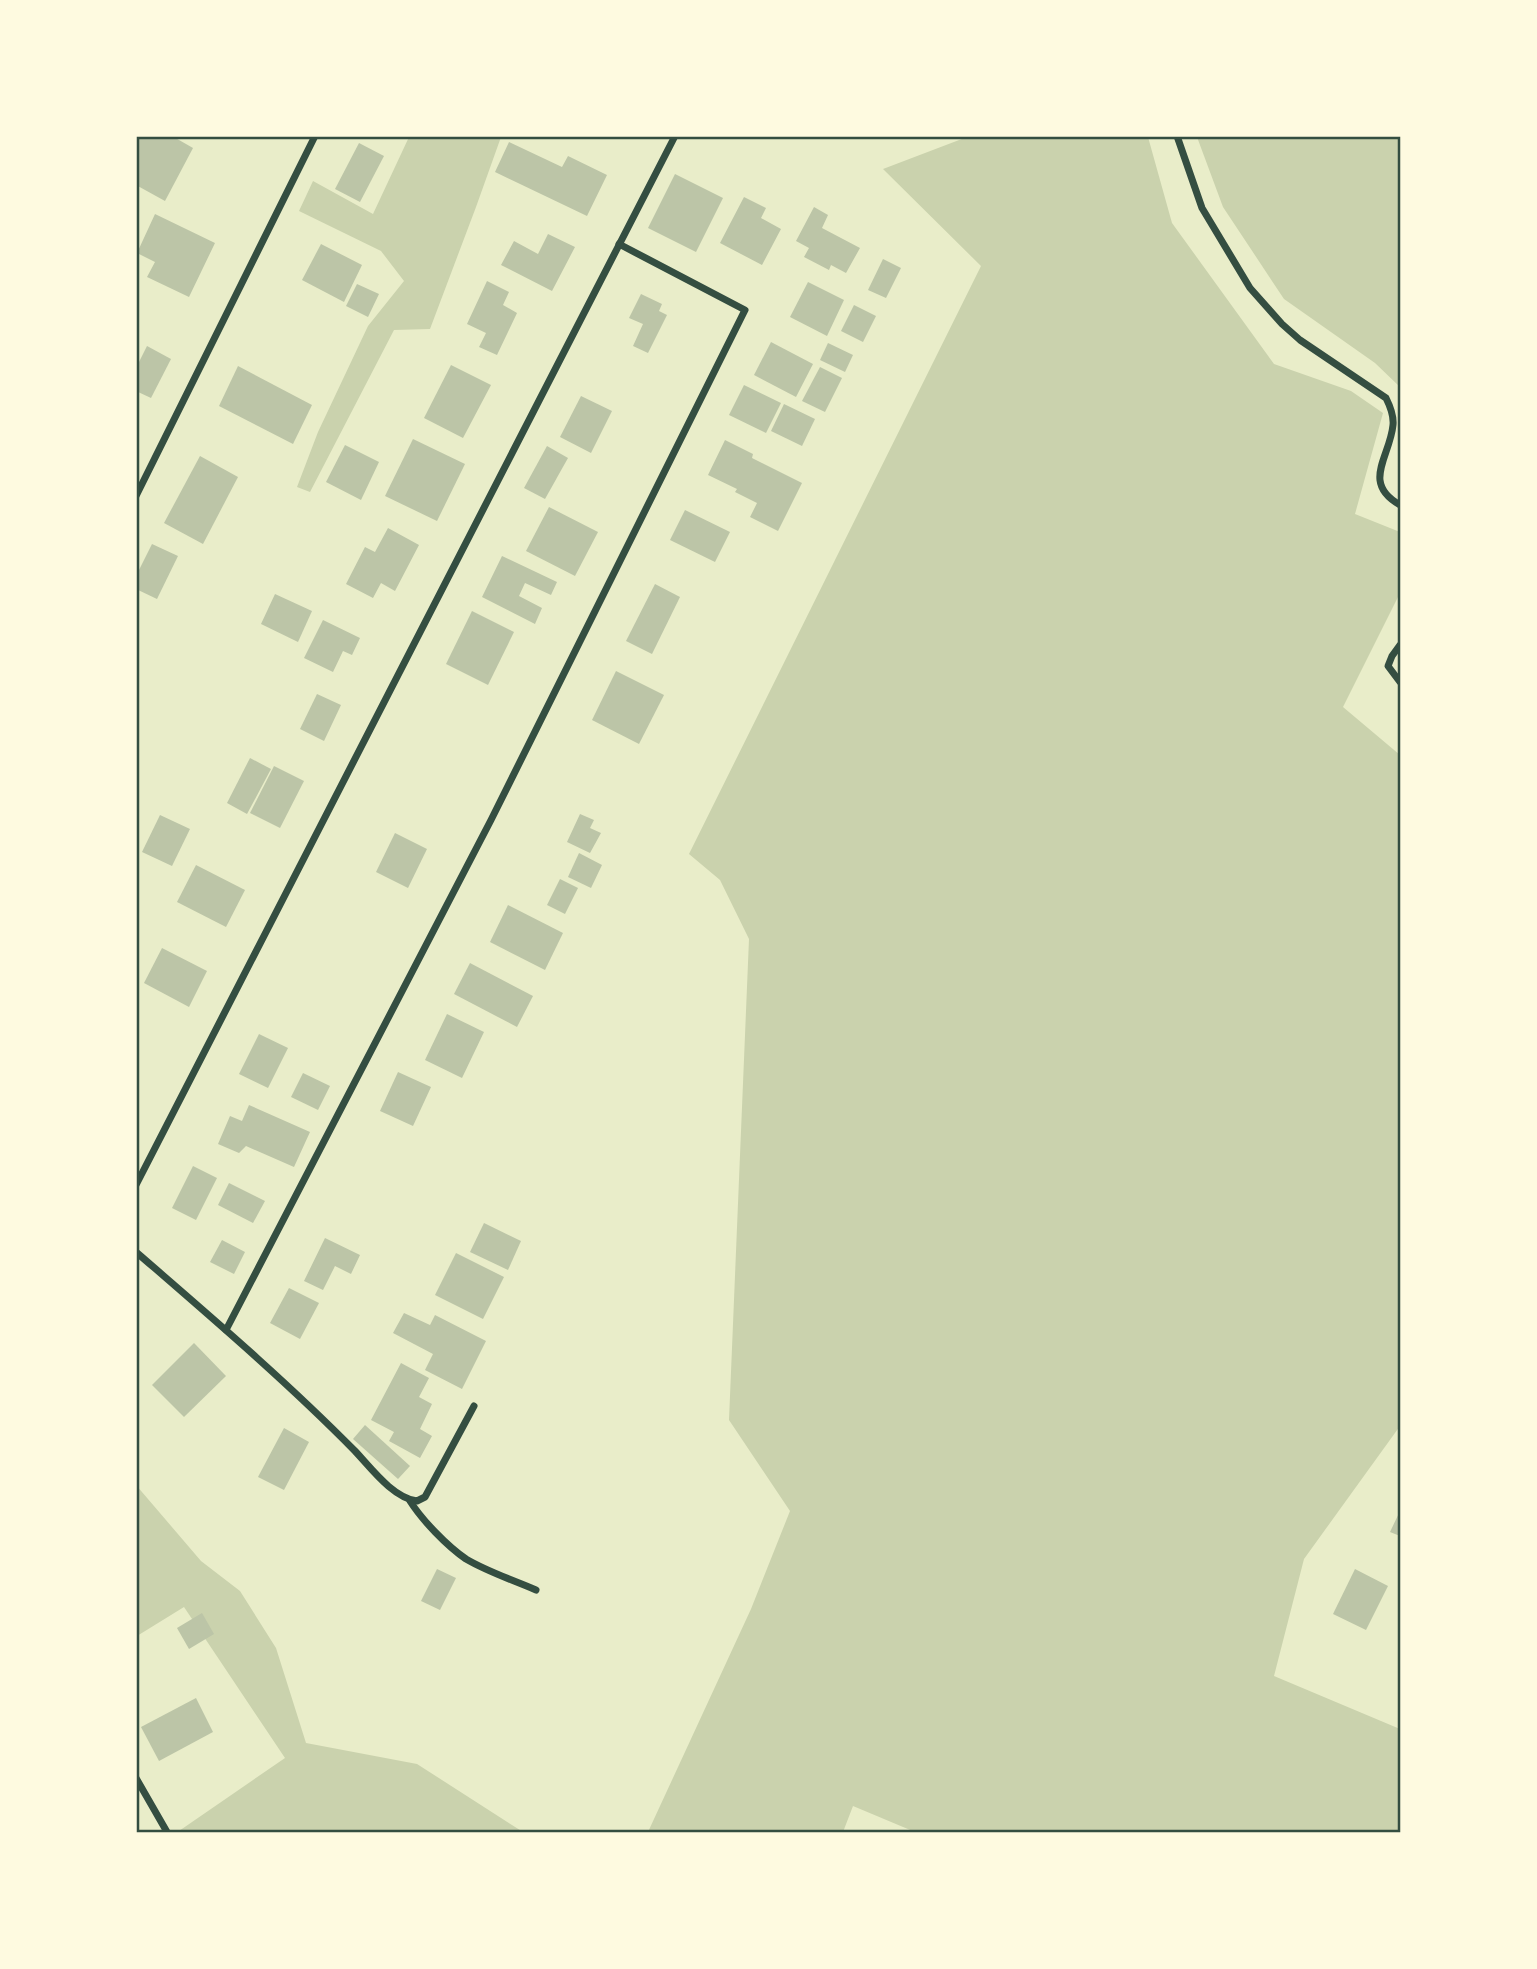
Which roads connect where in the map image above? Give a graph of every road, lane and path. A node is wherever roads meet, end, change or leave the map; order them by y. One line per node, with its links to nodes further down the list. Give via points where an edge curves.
1 (315, 136): 5 (street)
2 (675, 136): 4 (street)
3 (1177, 136): 6 (street, via 1202,208 1250,288 1300,340 1386,398 1393,427 1381,488)
4 (619, 244): 9 (street); 11 (street, via 746,310 491,820)
5 (136, 496)
6 (1401, 505)
7 (1401, 645): 8 (street, via 1388,666)
8 (1401, 682)
9 (136, 1185)
10 (136, 1252): 11 (street)
11 (226, 1330): 13 (street)
12 (474, 1406): 13 (street, via 425,1497)
13 (409, 1500): 14 (street, via 466,1558)
14 (536, 1590)
15 (136, 1778): 16 (street)
16 (167, 1832)

